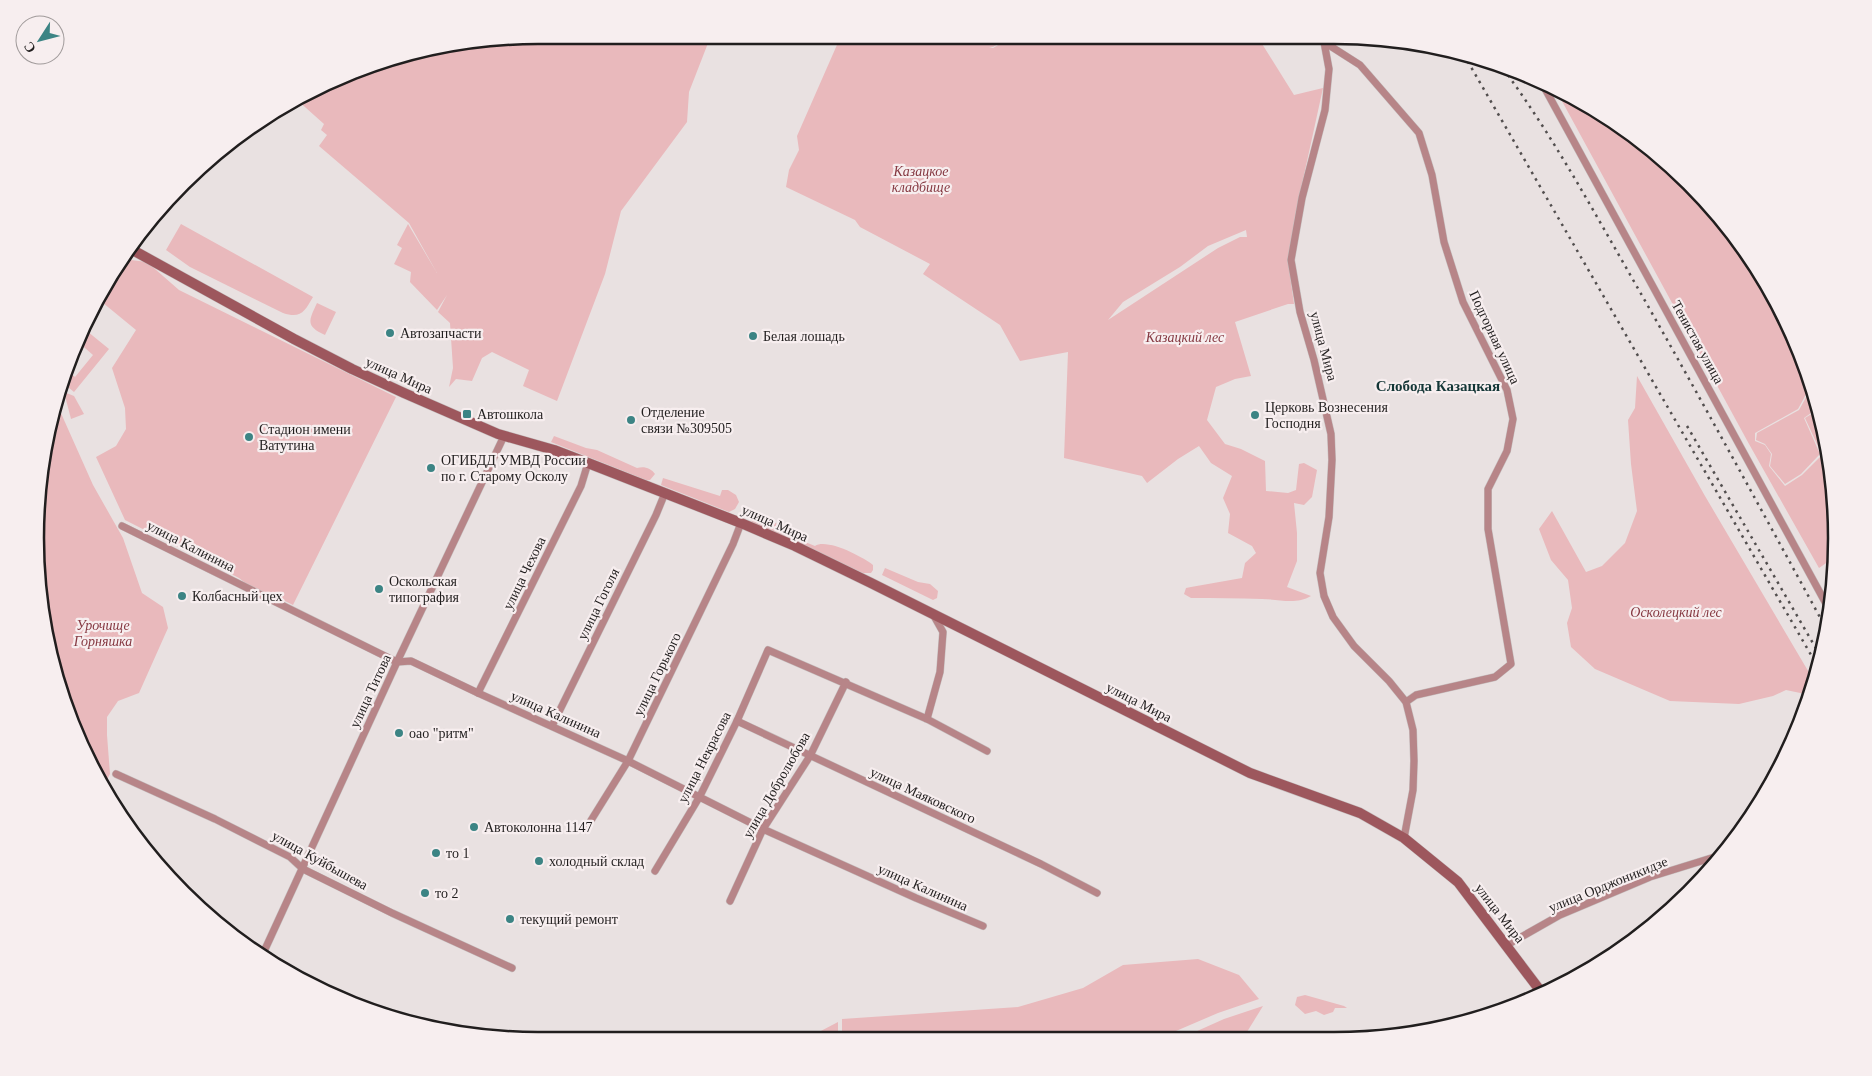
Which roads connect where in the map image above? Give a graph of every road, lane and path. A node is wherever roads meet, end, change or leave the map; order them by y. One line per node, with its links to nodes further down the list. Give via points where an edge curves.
1 (1324, 44): 15 (street, улица Мира, via 1329,69 1325,110 1302,198 1291,260 1300,312 1331,434 1328,517 1320,572 1324,596 1333,617 1354,646 1389,680)
2 (1330, 44): 15 (street, Подгорная улица, via 1360,65 1419,133 1432,175 1444,242 1463,302 1507,390 1513,419 1507,451 1488,489 1488,529 1511,664 1495,677 1416,695)
3 (1547, 92): 10 (street, Тенистая улица)
4 (135, 251): 5 (main road, улица Мира, via 352,369)
5 (504, 436): 6 (main road, улица Мира); 12 (street, улица Титова)
6 (588, 463): 7 (main road, улица Мира); 14 (street, улица Чехова, via 581,486)
7 (665, 493): 8 (main road, улица Мира); 18 (street, улица Гоголя)
8 (742, 523): 11 (main road, улица Мира); 21 (street, улица Горького)
9 (122, 526): 12 (street, улица Калинина)
10 (1824, 600)
11 (934, 614): 16 (street, via 943,632 940,672); 26 (main road, улица Мира, via 1250,773 1360,813)
12 (397, 662): 14 (street, улица Калинина, via 411,661); 28 (street, улица Титова)
13 (846, 682): 16 (street); 17 (street, улица Некрасова, via 768,650); 20 (street, улица Добролюбова)
14 (478, 693): 18 (street, улица Калинина)
15 (1406, 702): 26 (street, улица Мира, via 1413,730 1414,761 1413,790)
16 (927, 719): 19 (street)
17 (737, 721): 20 (street, улица Маяковского); 23 (street, улица Некрасова)
18 (552, 726): 21 (street, улица Калинина)
19 (987, 751)
20 (810, 756): 24 (street, улица Добролюбова); 30 (street, улица Маяковского)
21 (628, 760): 23 (street, улица Калинина); 25 (street, улица Горького)
22 (116, 774): 28 (street, улица Куйбышева, via 290,857)
23 (700, 796): 24 (street, улица Калинина); 29 (street, улица Некрасова)
24 (763, 829): 31 (street, улица Добролюбова); 32 (street, улица Калинина)
25 (585, 830)
26 (1404, 838): 33 (main road, улица Мира, via 1458,882)
27 (1710, 859): 33 (street, улица Орджоникидзе, via 1650,877 1569,911)
28 (303, 869): 34 (street, улица Титова); 35 (street, улица Куйбышева)
29 (655, 871)
30 (1097, 893)
31 (730, 901)
32 (983, 926)
33 (1507, 945): 36 (main road, улица Мира)
34 (265, 950)
35 (512, 968)
36 (1538, 988)

